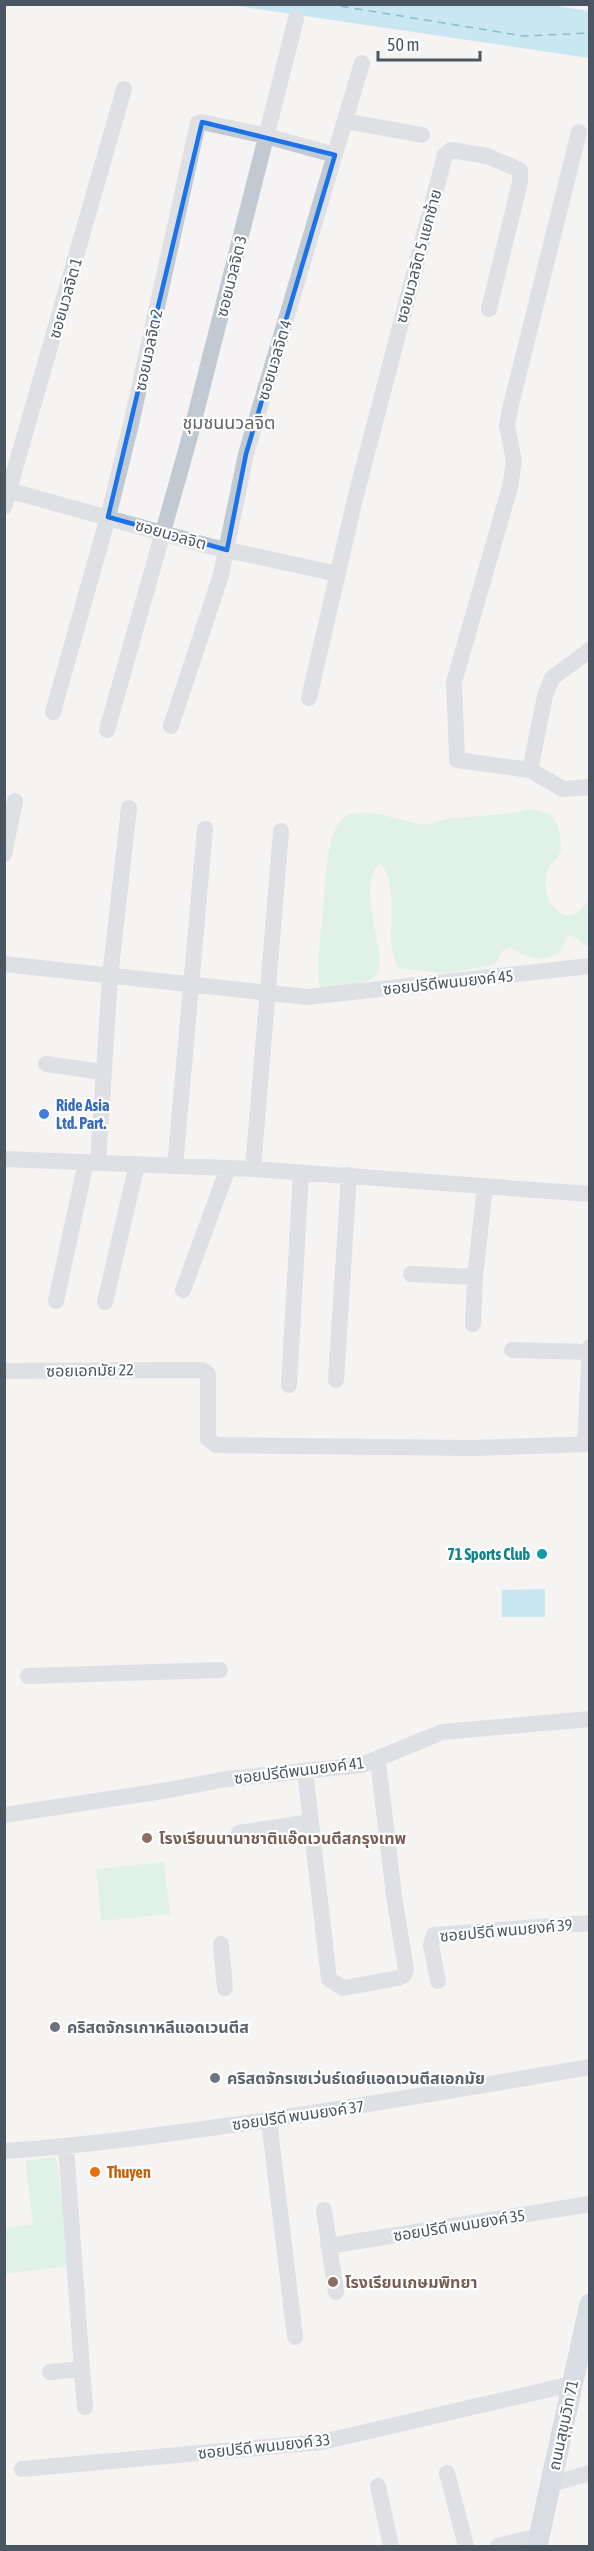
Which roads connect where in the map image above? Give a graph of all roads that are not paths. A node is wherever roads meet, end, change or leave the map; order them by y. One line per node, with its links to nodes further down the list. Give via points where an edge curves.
1 (297, 19): 7 (street, ซอยนวลจิต 3)
2 (362, 63): 4 (street, ซอยนวลจิต 4)
3 (124, 89): 10 (street, ซอยนวลจิต 1)
4 (345, 121): 6 (street); 8 (street, ซอยนวลจิต 4)
5 (579, 132): 21 (street, via 510,409 507,426 514,461 510,487 454,682 457,760)
6 (422, 135)
7 (266, 136): 8 (street, ซอยนวลจิต 2); 12 (street, ซอยนวลจิต 2, via 202,122 197,127); 13 (street, ซอยนวลจิต 3)
8 (335, 155): 14 (street, ซอยนวลจิต 4, via 246,454)
9 (489, 309): 15 (street, ซอยนวลจิต 5 แยกซ้าย, via 520,170 487,156 452,150 445,155 433,199)
10 (8, 490): 11 (street, ซอยนวลจิต 1); 12 (street, ซอยนวลจิต)
11 (4, 507)
12 (108, 517): 13 (street, ซอยนวลจิต); 18 (street, ซอยนวลจิต 2)
13 (163, 532): 14 (street, ซอยนวลจิต); 20 (street, ซอยนวลจิต 3)
14 (227, 550): 15 (street, ซอยนวลจิต); 19 (street, ซอยนวลจิต 4)
15 (338, 574): 17 (street)
16 (590, 650): 21 (street, via 552,678)
17 (309, 698)
18 (53, 712)
19 (171, 726)
20 (106, 730)
21 (530, 770): 22 (street, via 563,789)
22 (590, 787)
23 (15, 801): 27 (street)
24 (129, 808): 30 (street)
25 (205, 829): 31 (street)
26 (281, 831): 32 (street)
27 (4, 854)
28 (4, 964): 30 (street, ซอยปรีดีพนมยงค์ 45)
29 (590, 966): 32 (street, ซอยปรีดีพนมยงค์ 45, via 307,998)
30 (110, 976): 31 (street, ซอยปรีดีพนมยงค์ 45); 34 (street)
31 (192, 986): 32 (street, ซอยปรีดีพนมยงค์ 45); 38 (street)
32 (268, 994): 40 (street)
33 (46, 1064): 34 (street)
34 (103, 1072): 36 (street)
35 (4, 1159): 36 (street)
36 (92, 1162): 37 (street); 48 (street)
37 (138, 1164): 38 (street); 49 (street)
38 (175, 1166): 39 (street)
39 (228, 1168): 40 (street); 47 (street)
40 (253, 1169): 41 (street)
41 (302, 1173): 42 (street); 56 (street)
42 (348, 1175): 43 (street); 55 (street)
43 (485, 1186): 44 (street); 46 (street)
44 (590, 1194)
45 (411, 1274): 46 (street)
46 (475, 1277): 50 (street)
47 (183, 1290)
48 (56, 1301)
49 (105, 1302)
50 (473, 1324)
51 (590, 1347): 53 (street)
52 (512, 1350): 53 (street)
53 (589, 1352): 57 (street)
54 (4, 1371): 57 (street, ซอยเอกมัย 22, via 202,1370 208,1374 208,1439 216,1445 472,1448)
55 (336, 1380)
56 (289, 1385)
57 (587, 1444)
58 (220, 1670): 59 (street)
59 (28, 1676)
60 (590, 1719): 61 (street, ซอยปรีดีพนมยงค์ 41, via 442,1732)
61 (378, 1760): 62 (street, ซอยปรีดีพนมยงค์ 41); 64 (street, via 406,1963 404,1975 343,1988 329,1979)
62 (305, 1771): 63 (street, ซอยปรีดีพนมยงค์ 41, via 226,1779); 64 (street)
63 (4, 1815)
64 (311, 1822): 65 (street)
65 (239, 1833)
66 (590, 1923): 68 (street, ซอยปรีดี พนมยงค์ 39, via 434,1935 431,1945)
67 (221, 1944): 69 (street)
68 (438, 1981)
69 (225, 1988)
70 (590, 2067): 71 (street, ซอยปรีดี พนมยงค์ 37)
71 (269, 2120): 72 (street, ซอยปรีดี พนมยงค์ 37); 79 (street)
72 (66, 2148): 73 (street, ซอยปรีดี พนมยงค์ 37); 80 (street)
73 (4, 2151)
74 (590, 2204): 76 (street, ซอยปรีดี พนมยงค์ 35)
75 (324, 2210): 76 (street)
76 (328, 2246): 77 (street)
77 (336, 2292)
78 (590, 2304): 82 (main road, ถนนสุขุมวิท 71)
79 (296, 2337)
80 (82, 2369): 81 (street); 83 (street)
81 (50, 2372)
82 (572, 2384): 84 (street, ซอยปรีดี พนมยงค์ 33, via 322,2442); 87 (main road, ถนนสุขุมวิท 71)
83 (85, 2407)
84 (22, 2469)
85 (447, 2473): 91 (street)
86 (590, 2473): 87 (street)
87 (551, 2484): 89 (main road, ถนนสุขุมวิท 71)
88 (378, 2486): 90 (street)
89 (538, 2541): 92 (street)
90 (391, 2547)
91 (466, 2547)
92 (498, 2547)

